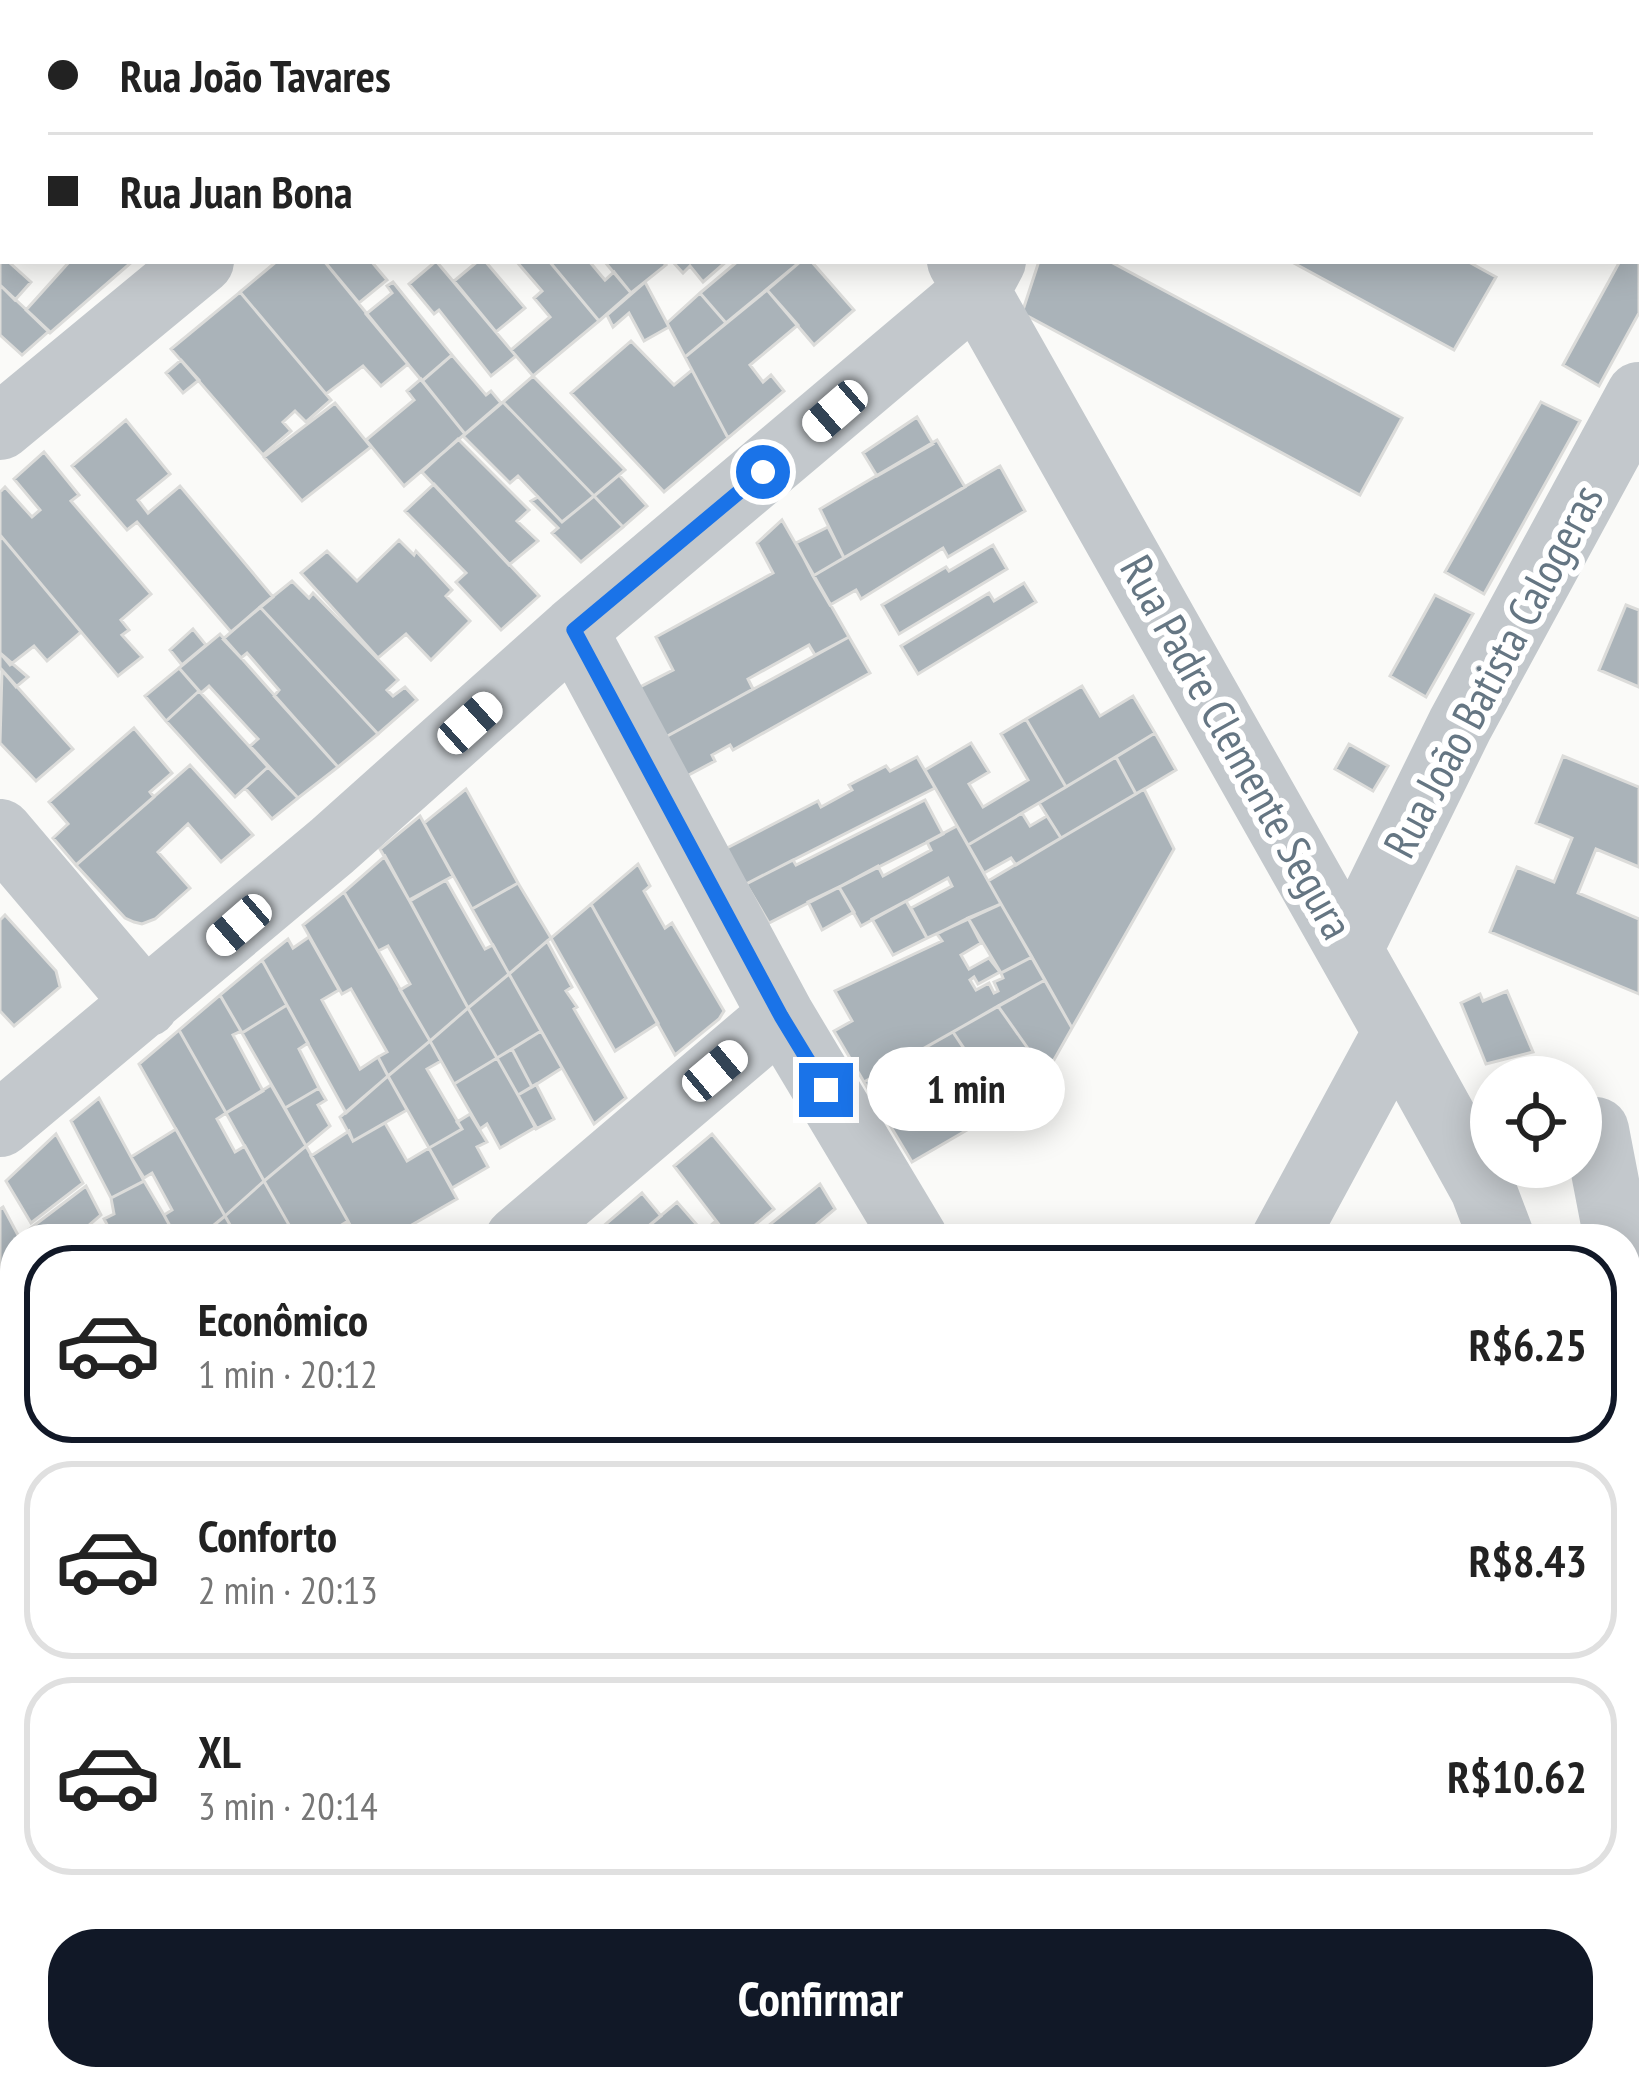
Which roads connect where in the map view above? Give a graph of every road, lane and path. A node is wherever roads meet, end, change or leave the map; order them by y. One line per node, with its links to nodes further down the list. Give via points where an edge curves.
1 (197, 264): 4 (street)
2 (977, 270): 5 (street); 7 (street, Rua Padre Clemente Segura)
3 (1639, 395): 7 (street, Rua João Batista Calogeras, via 1460,724)
4 (0, 427)
5 (574, 630): 8 (street); 9 (street)
6 (0, 832): 8 (street)
7 (1350, 949): 10 (street, Rua Padre Clemente Segura)
8 (146, 1004): 11 (street)
9 (781, 1016): 13 (street); 14 (street)
10 (1396, 1032): 15 (street); 16 (street, Rua Padre Clemente Segura)
11 (0, 1124)
12 (1602, 1160): 17 (street)
13 (536, 1224)
14 (906, 1224)
15 (1292, 1224)
16 (1496, 1224)
17 (1615, 1224)

